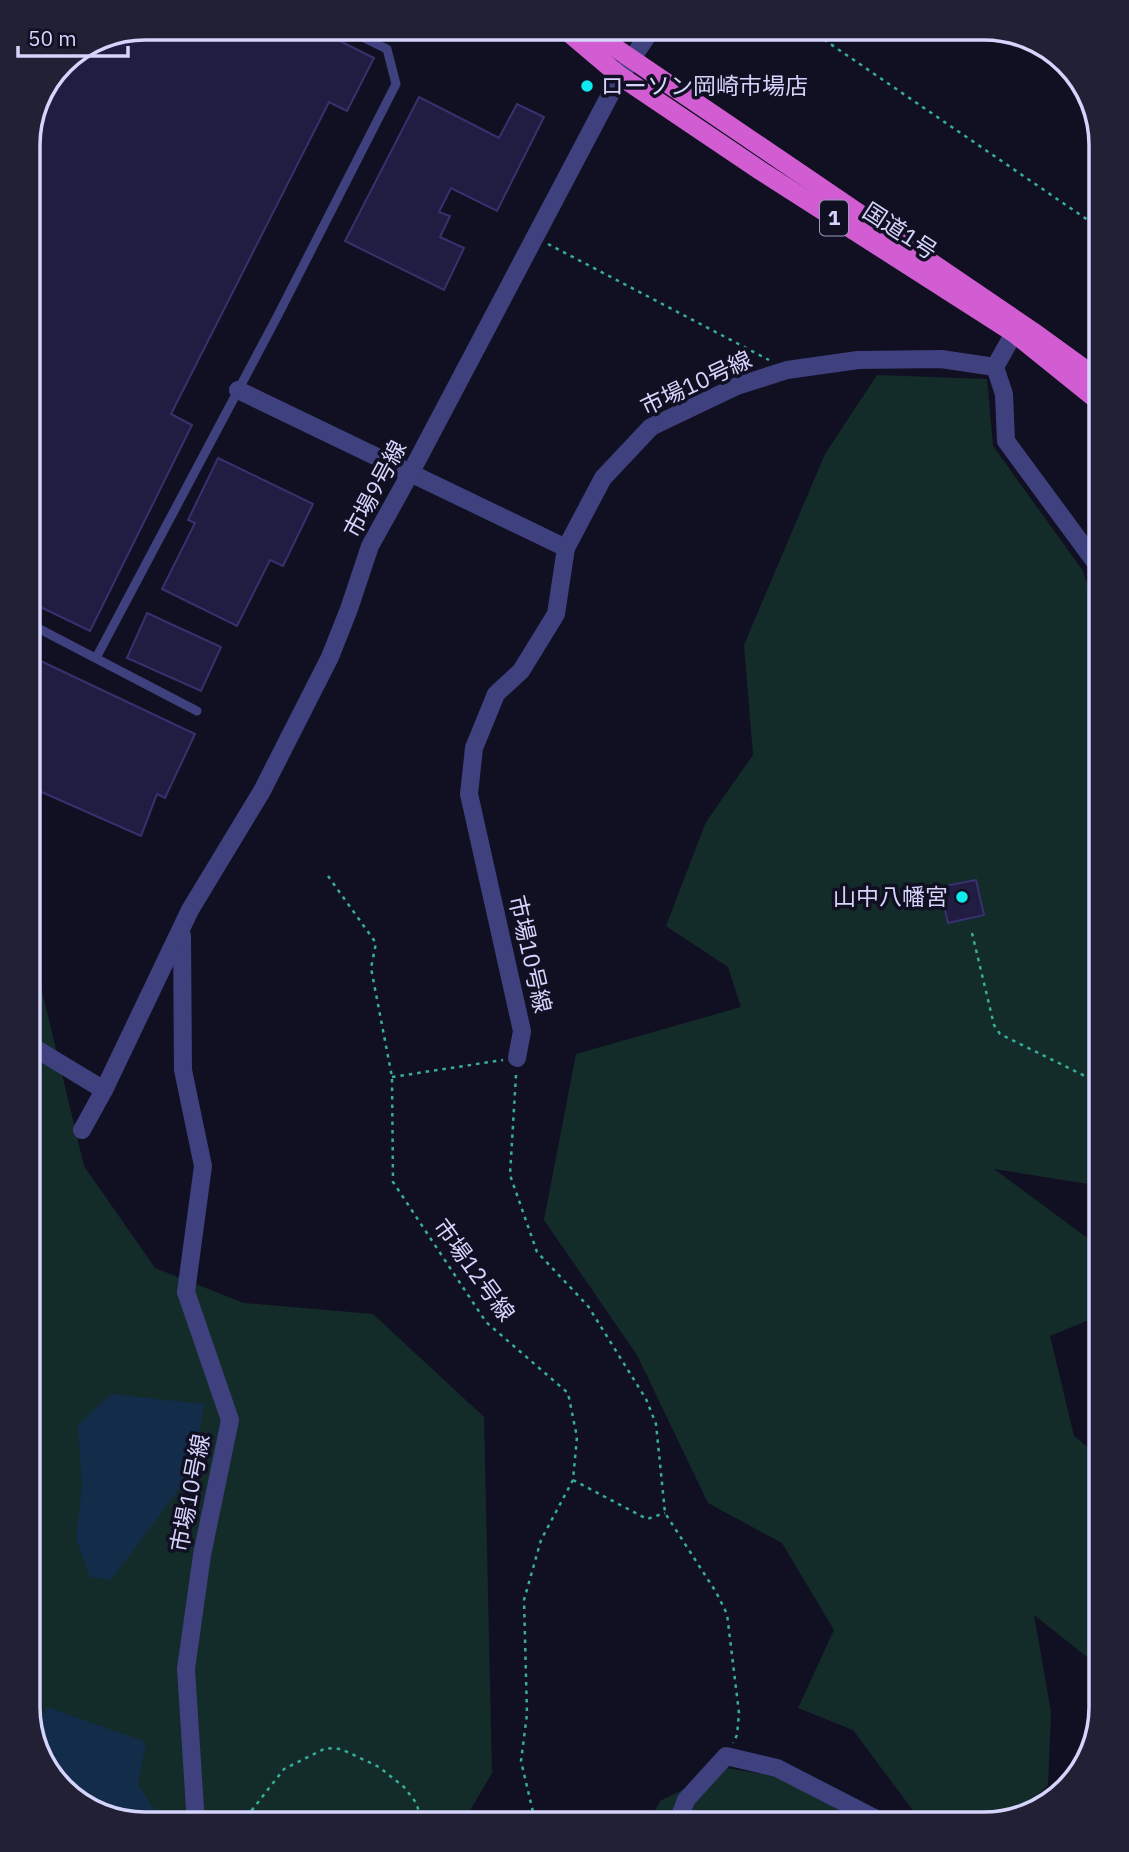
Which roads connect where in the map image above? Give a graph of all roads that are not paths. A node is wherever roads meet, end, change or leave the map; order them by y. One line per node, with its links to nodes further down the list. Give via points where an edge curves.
1 (368, 40): 10 (lane, via 387,49 396,84)
2 (577, 40): 6 (highway, 国道1号 / 1)
3 (604, 40): 5 (highway, 国道1号 / 1)
4 (644, 40): 5 (street, 市場9号線)
5 (631, 59): 6 (street, 市場9号線); 9 (highway, 国道1号 / 1)
6 (620, 76): 7 (highway, 国道1号 / 1); 12 (street, 市場9号線)
7 (1014, 333): 8 (street); 11 (highway, 国道1号 / 1)
8 (995, 367): 13 (street, 市場10号線, via 941,359 858,360 787,370 737,386 651,426 603,478); 14 (street, via 1004,394 1006,441)
9 (1089, 372)
10 (238, 390): 12 (street); 16 (lane)
11 (1089, 393)
12 (411, 472): 13 (street); 18 (street, 市場9号線, via 370,546 330,657 262,791)
13 (566, 548): 20 (street, 市場10号線, via 556,614 521,671 496,694 474,748 470,794 522,1031)
14 (1089, 554)
15 (40, 630): 16 (lane)
16 (96, 657): 17 (lane)
17 (197, 711)
18 (182, 929): 21 (street, 市場9号線); 23 (street, 市場10号線, via 183,1070 203,1166 186,1292 230,1420 202,1555 186,1669)
19 (40, 1051): 21 (street)
20 (517, 1058)
21 (104, 1090): 22 (street, 市場9号線)
22 (82, 1130)
23 (195, 1812)
24 (682, 1812): 25 (street, via 686,1800 726,1756 777,1768)
25 (863, 1812)

